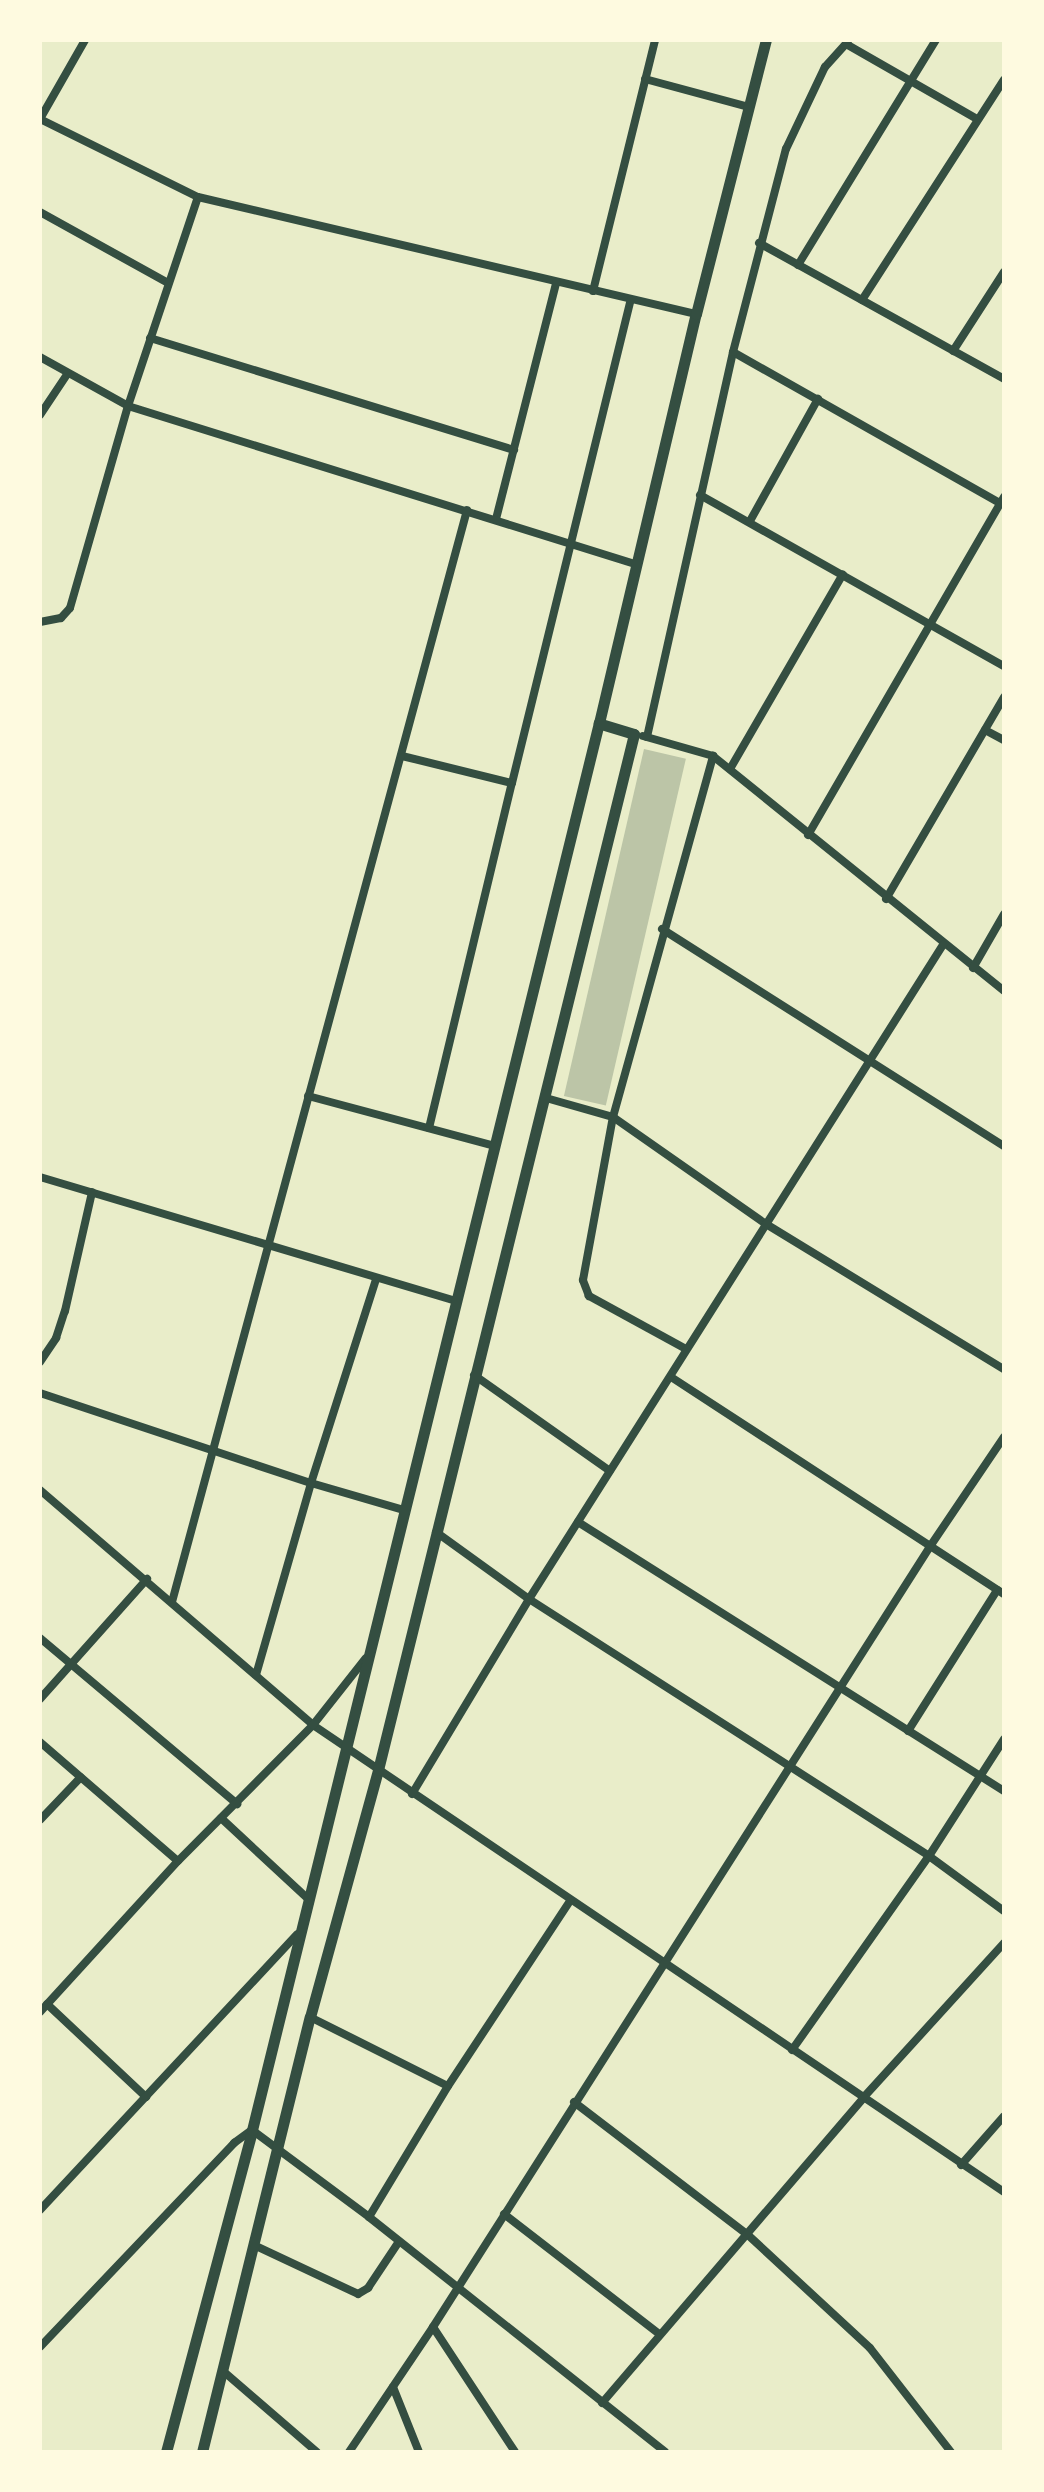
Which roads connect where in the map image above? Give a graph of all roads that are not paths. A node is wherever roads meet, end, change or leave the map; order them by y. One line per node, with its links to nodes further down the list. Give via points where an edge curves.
1 (85, 40): 11 (street)
2 (655, 40): 6 (street)
3 (766, 40): 10 (main road)
4 (936, 40): 7 (street)
5 (848, 42): 7 (street); 15 (street, via 825,67 804,107)
6 (645, 79): 10 (street); 20 (street)
7 (913, 80): 12 (street); 16 (street)
8 (1004, 80): 9 (street)
9 (1000, 94): 12 (street)
10 (749, 107): 23 (main road)
11 (40, 119): 13 (street)
12 (977, 119): 22 (street)
13 (198, 197): 18 (street); 19 (street)
14 (40, 212): 18 (street)
15 (759, 243): 16 (street); 26 (street)
16 (798, 265): 22 (street)
17 (1004, 272): 25 (street)
18 (168, 283): 24 (street)
19 (556, 283): 20 (street); 33 (street)
20 (593, 291): 21 (street)
21 (631, 300): 23 (street); 39 (street)
22 (862, 300): 25 (street)
23 (696, 314): 40 (main road)
24 (150, 338): 31 (street); 33 (street)
25 (953, 351): 29 (street)
26 (733, 352): 30 (street); 34 (street)
27 (40, 357): 28 (street)
28 (68, 373): 31 (street); 32 (street)
29 (1004, 379)
30 (818, 399): 35 (street); 38 (street)
31 (128, 406): 36 (street); 42 (street, via 70,608 61,618)
32 (40, 415)
33 (514, 450): 37 (street)
34 (700, 495): 38 (street); 49 (street)
35 (1002, 500): 43 (street)
36 (467, 510): 37 (street); 51 (street)
37 (496, 519): 39 (street)
38 (750, 521): 41 (street)
39 (573, 544): 40 (street); 54 (street)
40 (635, 564): 46 (main road)
41 (843, 574): 43 (street); 53 (street)
42 (40, 622)
43 (929, 625): 44 (street); 55 (street)
44 (1004, 666)
45 (1004, 697): 47 (street)
46 (599, 723): 48 (main road); 67 (main road)
47 (985, 730): 50 (street); 56 (street)
48 (634, 734): 49 (street); 64 (main road)
49 (647, 737): 52 (street)
50 (1004, 740)
51 (402, 756): 54 (street); 63 (street)
52 (713, 756): 53 (street); 58 (street)
53 (730, 769): 55 (street)
54 (512, 783): 66 (street)
55 (808, 835): 56 (street)
56 (886, 899): 59 (street)
57 (1004, 914): 60 (street)
58 (662, 929): 62 (street); 65 (street)
59 (943, 945): 60 (street); 62 (street)
60 (973, 968): 61 (street)
61 (1004, 991)
62 (869, 1062): 68 (street); 71 (street)
63 (308, 1096): 66 (street); 72 (street)
64 (546, 1098): 65 (street); 78 (main road)
65 (613, 1117): 71 (street); 75 (street, via 584,1290 598,1303)
66 (429, 1128): 67 (street)
67 (495, 1146): 74 (main road)
68 (1004, 1146)
69 (40, 1177): 70 (street)
70 (92, 1192): 72 (street); 76 (street, via 65,1311)
71 (766, 1224): 75 (street); 77 (street)
72 (267, 1245): 73 (street); 82 (street)
73 (376, 1279): 74 (street); 84 (street)
74 (457, 1301): 86 (main road)
75 (686, 1349): 79 (street)
76 (40, 1362)
77 (1004, 1369)
78 (474, 1375): 83 (street); 88 (main road)
79 (671, 1377): 83 (street); 89 (street)
80 (40, 1393): 82 (street)
81 (1004, 1437): 89 (street)
82 (216, 1451): 84 (street); 93 (street)
83 (610, 1471): 87 (street)
84 (311, 1483): 86 (street); 97 (street)
85 (40, 1490): 90 (street)
86 (404, 1510): 95 (main road)
87 (578, 1522): 92 (street); 98 (street)
88 (436, 1532): 92 (street); 106 (main road)
89 (929, 1548): 91 (street); 98 (street)
90 (147, 1579): 93 (street); 96 (street)
91 (1001, 1592): 101 (street)
92 (529, 1599): 105 (street); 110 (street)
93 (172, 1602): 97 (street)
94 (40, 1638): 96 (street)
95 (367, 1658): 100 (street); 104 (main road)
96 (72, 1665): 99 (street); 111 (street)
97 (256, 1675): 100 (street)
98 (840, 1687): 101 (street); 105 (street)
99 (40, 1699)
100 (313, 1725): 104 (street); 111 (street)
101 (908, 1731): 107 (street)
102 (1004, 1739): 107 (street)
103 (40, 1742): 108 (street)
104 (345, 1748): 106 (street); 116 (main road)
105 (791, 1767): 114 (street); 121 (street)
106 (378, 1770): 110 (street); 123 (main road)
107 (981, 1776): 109 (street); 114 (street)
108 (81, 1777): 113 (street); 115 (street)
109 (1004, 1791)
110 (412, 1794): 117 (street)
111 (237, 1804): 112 (street)
112 (221, 1818): 115 (street); 116 (street)
113 (40, 1820)
114 (929, 1856): 118 (street); 124 (street)
115 (178, 1861): 122 (street)
116 (307, 1898): 119 (main road)
117 (570, 1901): 121 (street); 125 (street)
118 (1004, 1911)
119 (297, 1934): 126 (street); 130 (main road)
120 (1004, 1943): 127 (street)
121 (662, 1963): 124 (street); 128 (street)
122 (43, 2008): 126 (street)
123 (310, 2017): 125 (street); 131 (main road)
124 (792, 2050): 127 (street)
125 (448, 2086): 136 (street)
126 (146, 2097): 134 (street)
127 (863, 2098): 132 (street); 137 (street)
128 (574, 2102): 135 (street); 137 (street)
129 (1004, 2116): 132 (street)
130 (252, 2130): 131 (street); 143 (street); 147 (main road)
131 (279, 2148): 136 (street); 139 (main road)
132 (961, 2165): 133 (street)
133 (1004, 2192)
134 (40, 2210)
135 (504, 2214): 140 (street); 142 (street)
136 (369, 2217): 138 (street)
137 (748, 2235): 142 (street); 154 (street, via 870,2348)
138 (398, 2243): 139 (street, via 368,2288 358,2294); 140 (street)
139 (254, 2245): 144 (main road)
140 (457, 2289): 141 (street); 146 (street)
141 (433, 2327): 145 (street); 152 (street)
142 (659, 2334): 146 (street)
143 (40, 2347)
144 (223, 2371): 148 (main road); 149 (street)
145 (393, 2387): 150 (street); 151 (street)
146 (602, 2403): 153 (street)
147 (166, 2452)
148 (202, 2452)
149 (317, 2452)
150 (349, 2452)
151 (419, 2452)
152 (515, 2452)
153 (665, 2452)
154 (951, 2452)

